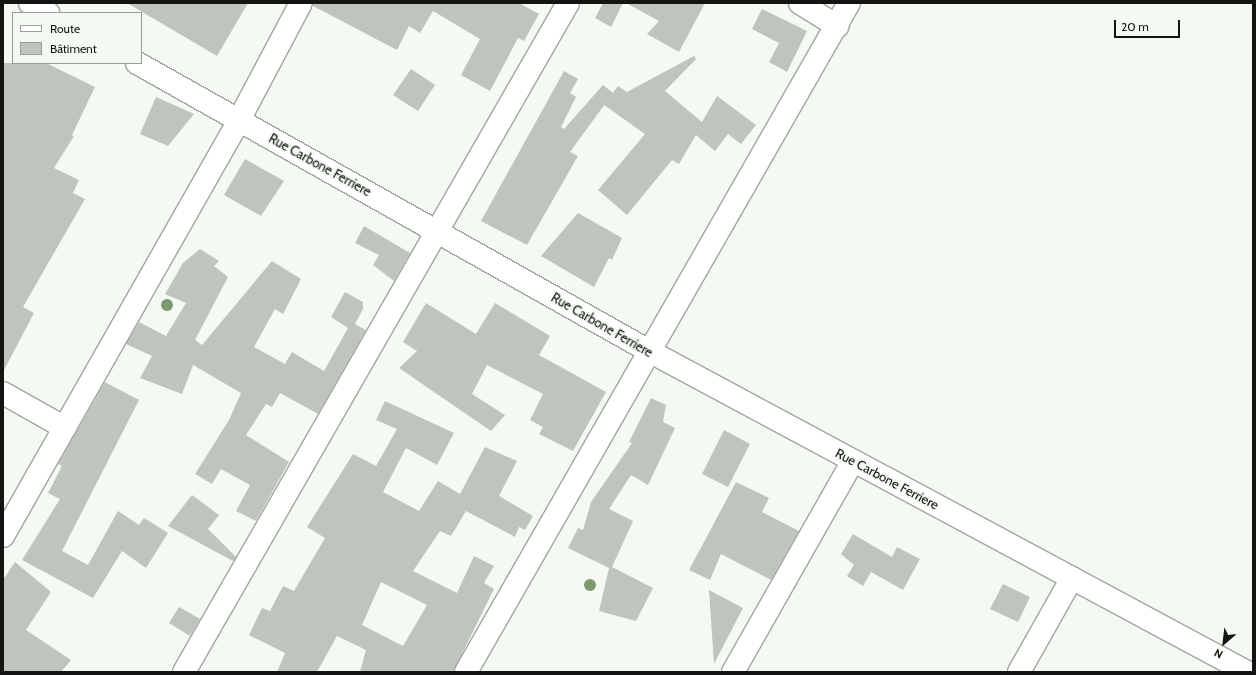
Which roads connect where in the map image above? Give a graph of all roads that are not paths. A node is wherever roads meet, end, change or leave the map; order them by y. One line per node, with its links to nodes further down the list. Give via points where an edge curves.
1 (30, 3): 6 (street)
2 (301, 3): 9 (street)
3 (568, 3): 10 (street)
4 (800, 3): 7 (street)
5 (849, 3): 7 (street)
6 (46, 12)
7 (837, 26): 11 (street)
8 (139, 64): 9 (street, Rue Carbone Ferriere)
9 (239, 120): 10 (street, Rue Carbone Ferriere); 13 (street)
10 (436, 229): 11 (street, Rue Carbone Ferriere); 17 (street)
11 (649, 351): 14 (street, Rue Carbone Ferriere); 18 (street)
12 (3, 393): 13 (street)
13 (65, 428): 15 (street)
14 (853, 461): 16 (street, Rue Carbone Ferriere); 19 (street)
15 (3, 536)
16 (1072, 578): 20 (street); 21 (street, Rue Carbone Ferriere)
17 (184, 672)
18 (466, 672)
19 (733, 672)
20 (1019, 672)
21 (1247, 672)

